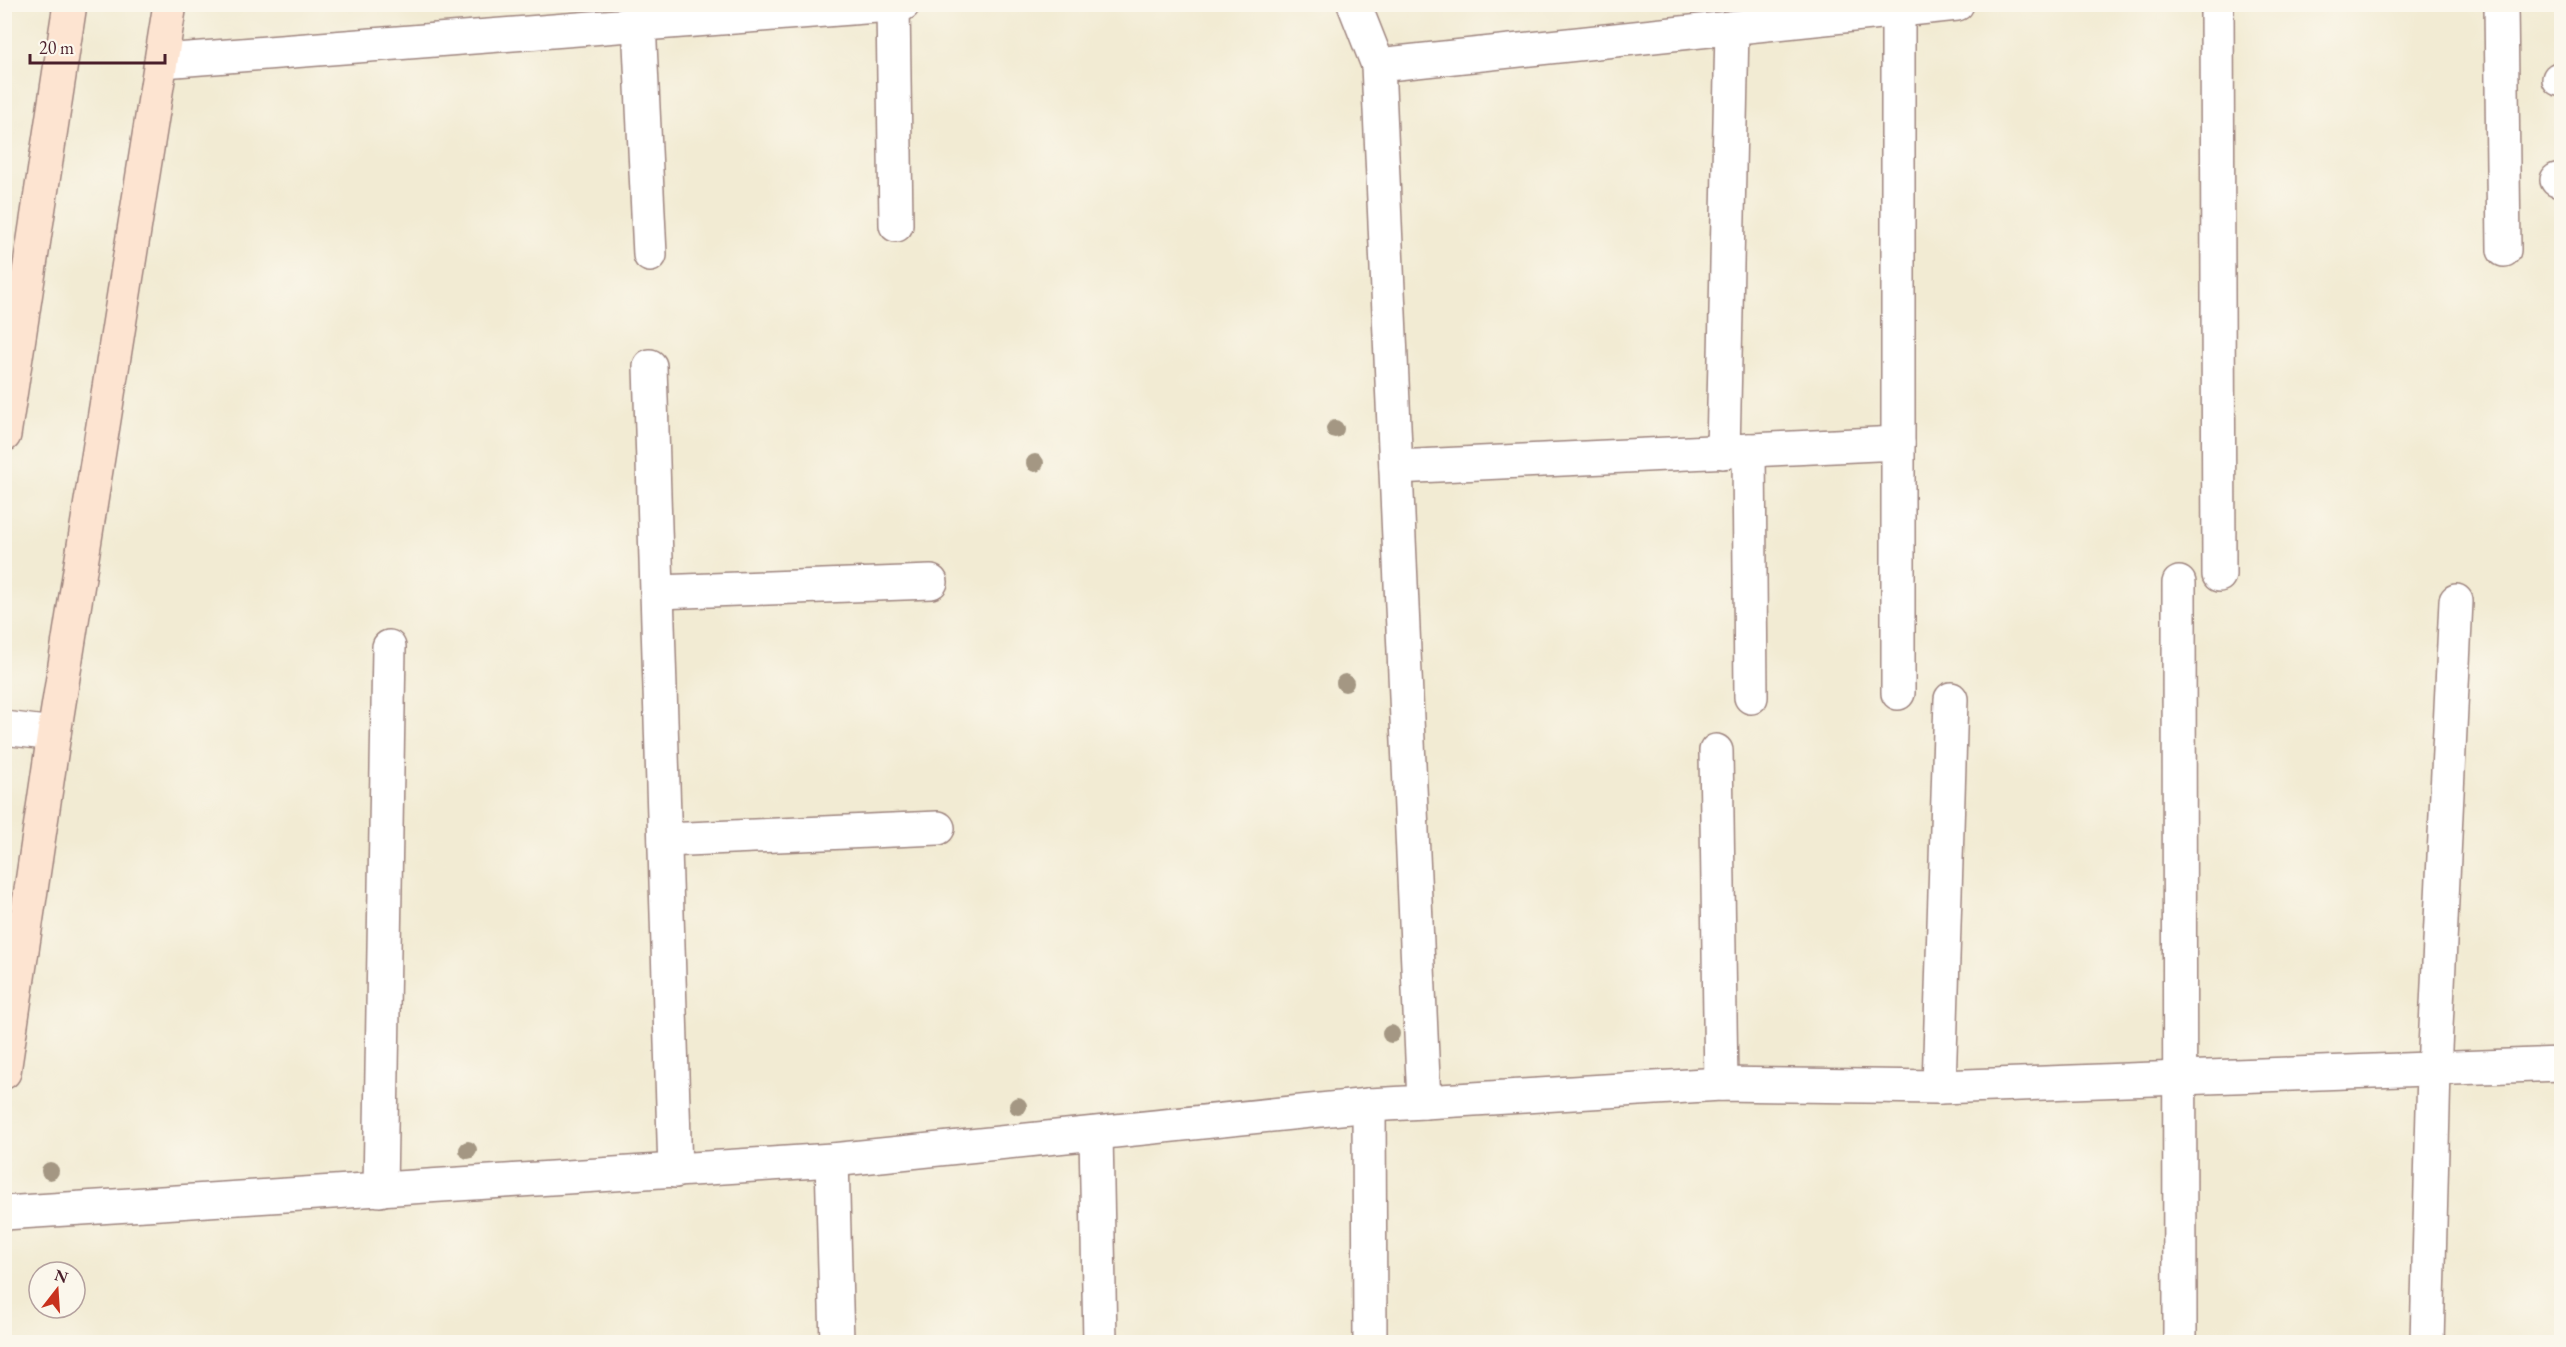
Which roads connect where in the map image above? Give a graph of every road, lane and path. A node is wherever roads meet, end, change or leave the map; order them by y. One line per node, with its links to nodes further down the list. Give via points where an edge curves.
1 (70, 4): 18 (street)
2 (170, 4): 12 (street)
3 (903, 4): 8 (street)
4 (1354, 4): 13 (street)
5 (1957, 4): 9 (street)
6 (2217, 4): 22 (street)
7 (2501, 4): 15 (street)
8 (893, 5): 10 (street); 14 (street)
9 (1898, 11): 11 (street); 19 (street)
10 (639, 23): 12 (street); 16 (street)
11 (1732, 28): 13 (street); 20 (street)
12 (163, 61): 32 (street)
13 (1378, 65): 21 (street)
14 (896, 225)
15 (2504, 250)
16 (650, 255)
17 (650, 366): 25 (street)
18 (4, 435)
19 (1898, 443): 20 (street); 28 (street)
20 (1736, 451): 21 (street); 29 (street)
21 (1396, 467): 42 (street)
22 (2219, 575)
23 (931, 582): 25 (street)
24 (2179, 583): 39 (street)
25 (658, 592): 35 (street)
26 (2456, 601): 37 (street)
27 (389, 647): 47 (street)
28 (1898, 693)
29 (1751, 697)
30 (1951, 699): 41 (street)
31 (4, 728): 32 (street)
32 (54, 734): 38 (street)
33 (1716, 751): 40 (street)
34 (938, 828): 35 (street)
35 (665, 840): 46 (street)
36 (2562, 1064): 37 (street)
37 (2434, 1071): 39 (street); 53 (street)
38 (4, 1072)
39 (2179, 1080): 41 (street); 52 (street)
40 (1721, 1084): 41 (street); 42 (street)
41 (1939, 1087)
42 (1425, 1102): 43 (street)
43 (1369, 1105): 44 (street); 51 (street)
44 (1096, 1134): 45 (street); 50 (street)
45 (832, 1160): 46 (street); 49 (street)
46 (675, 1171): 47 (street)
47 (380, 1190): 48 (street)
48 (4, 1213)
49 (837, 1342)
50 (1100, 1342)
51 (1370, 1342)
52 (2180, 1342)
53 (2427, 1342)

